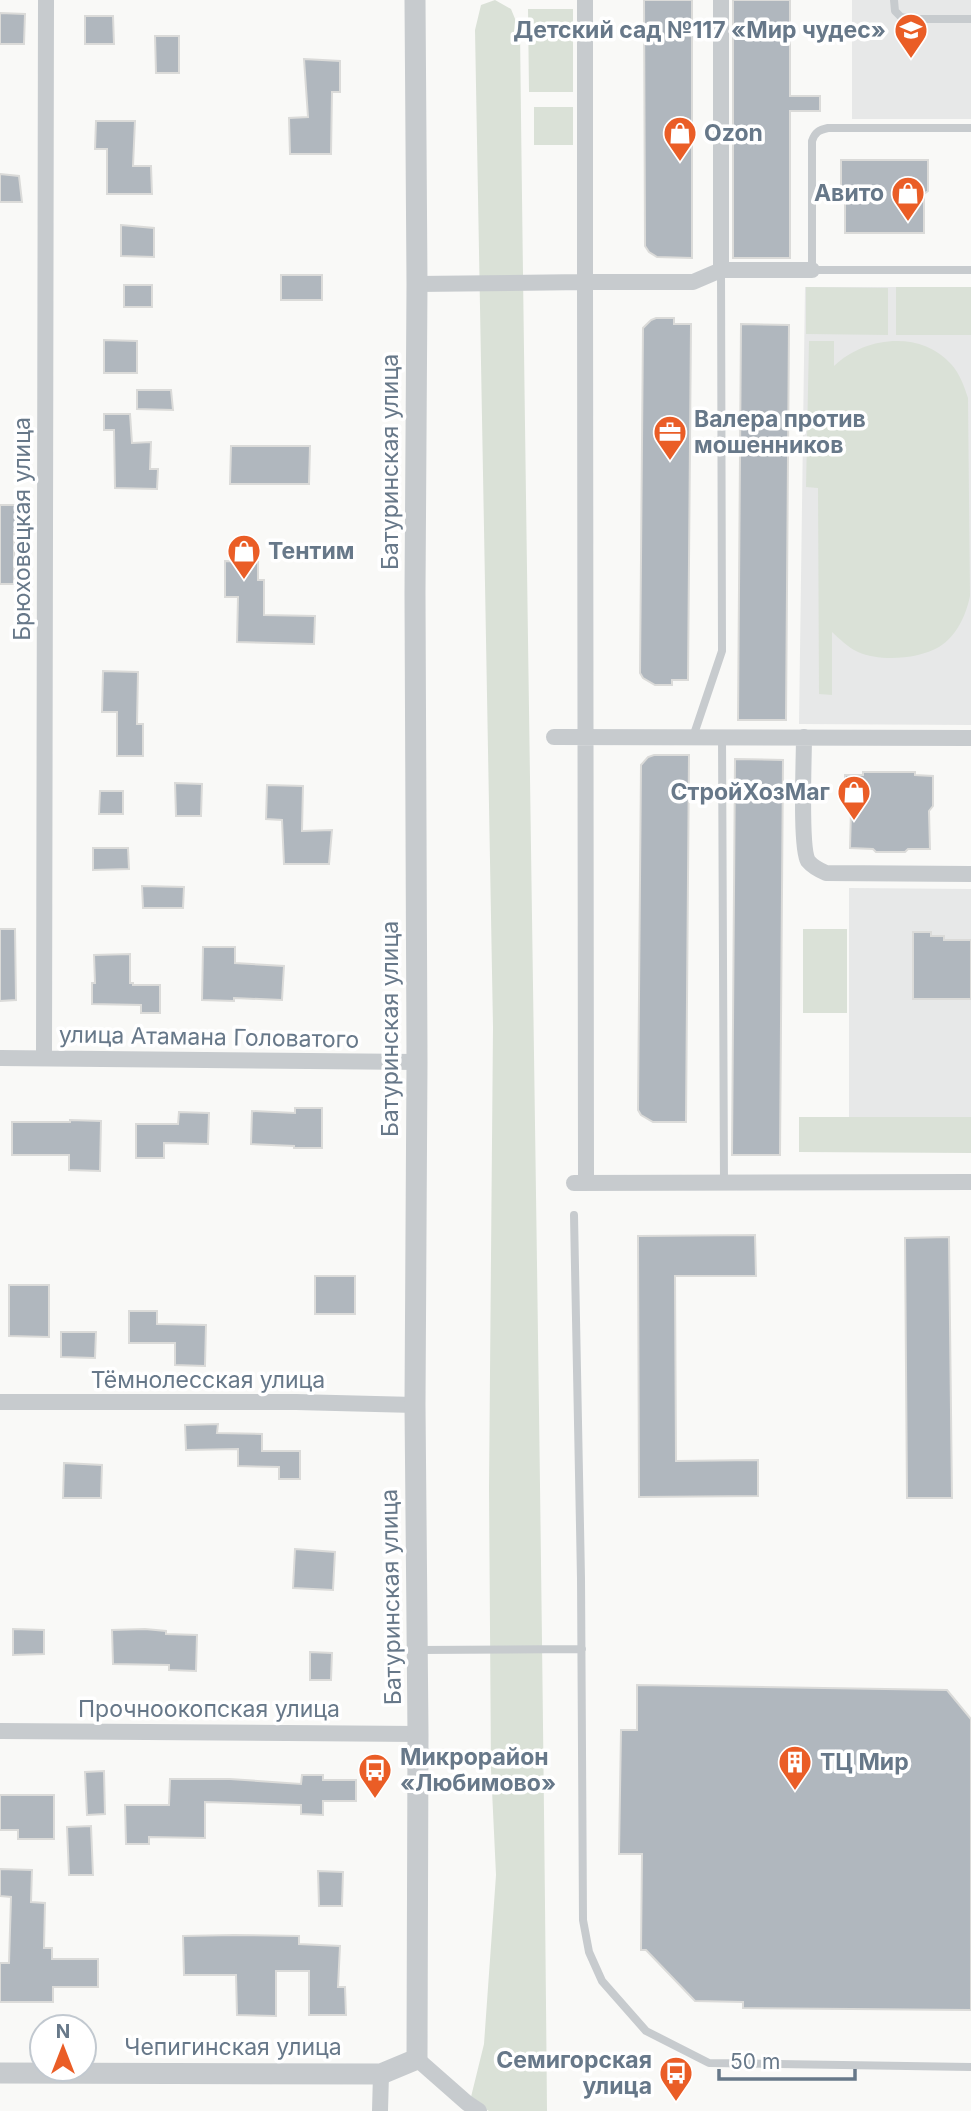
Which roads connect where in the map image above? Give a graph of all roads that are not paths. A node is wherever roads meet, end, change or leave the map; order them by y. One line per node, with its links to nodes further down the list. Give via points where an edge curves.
1 (46, 0): 21 (street, Брюховецкая улица)
2 (415, 0): 12 (street, Батуринская улица)
3 (586, 0): 11 (street)
4 (720, 0): 8 (street)
5 (894, 0): 6 (lane, via 901,17)
6 (971, 19)
7 (971, 128): 9 (lane, via 819,130 812,141)
8 (721, 270): 9 (street); 11 (street, via 693,282); 15 (lane, via 722,651)
9 (812, 270): 10 (lane)
10 (971, 270)
11 (586, 282): 12 (street); 14 (street)
12 (417, 284): 22 (street, Батуринская улица)
13 (554, 737): 14 (street)
14 (587, 737): 15 (street); 24 (street, via 580,1183)
15 (693, 737): 16 (street)
16 (722, 737): 17 (street); 24 (lane)
17 (804, 737): 18 (street); 19 (street, via 804,840 807,859 816,869 826,873)
18 (971, 738)
19 (971, 874)
20 (0, 1058): 21 (street, улица Атамана Головатого)
21 (44, 1058): 22 (street, улица Атамана Головатого)
22 (417, 1062): 27 (street, Батуринская улица)
23 (971, 1182): 24 (street)
24 (724, 1183)
25 (575, 1215): 28 (lane)
26 (0, 1402): 27 (street, Тёмнолесская улица)
27 (415, 1405): 29 (street, Батуринская улица)
28 (582, 1649): 29 (lane); 33 (lane, via 583,1920 589,1952 603,1981 646,2031 709,2063)
29 (418, 1650): 31 (street, Батуринская улица)
30 (0, 1731): 31 (street, Прочноокопская улица)
31 (418, 1734): 32 (street, Батуринская улица)
32 (417, 2059): 35 (street); 37 (street)
33 (971, 2067)
34 (0, 2073): 35 (street, Чепигинская улица)
35 (382, 2074): 36 (street)
36 (380, 2111)
37 (479, 2111)

